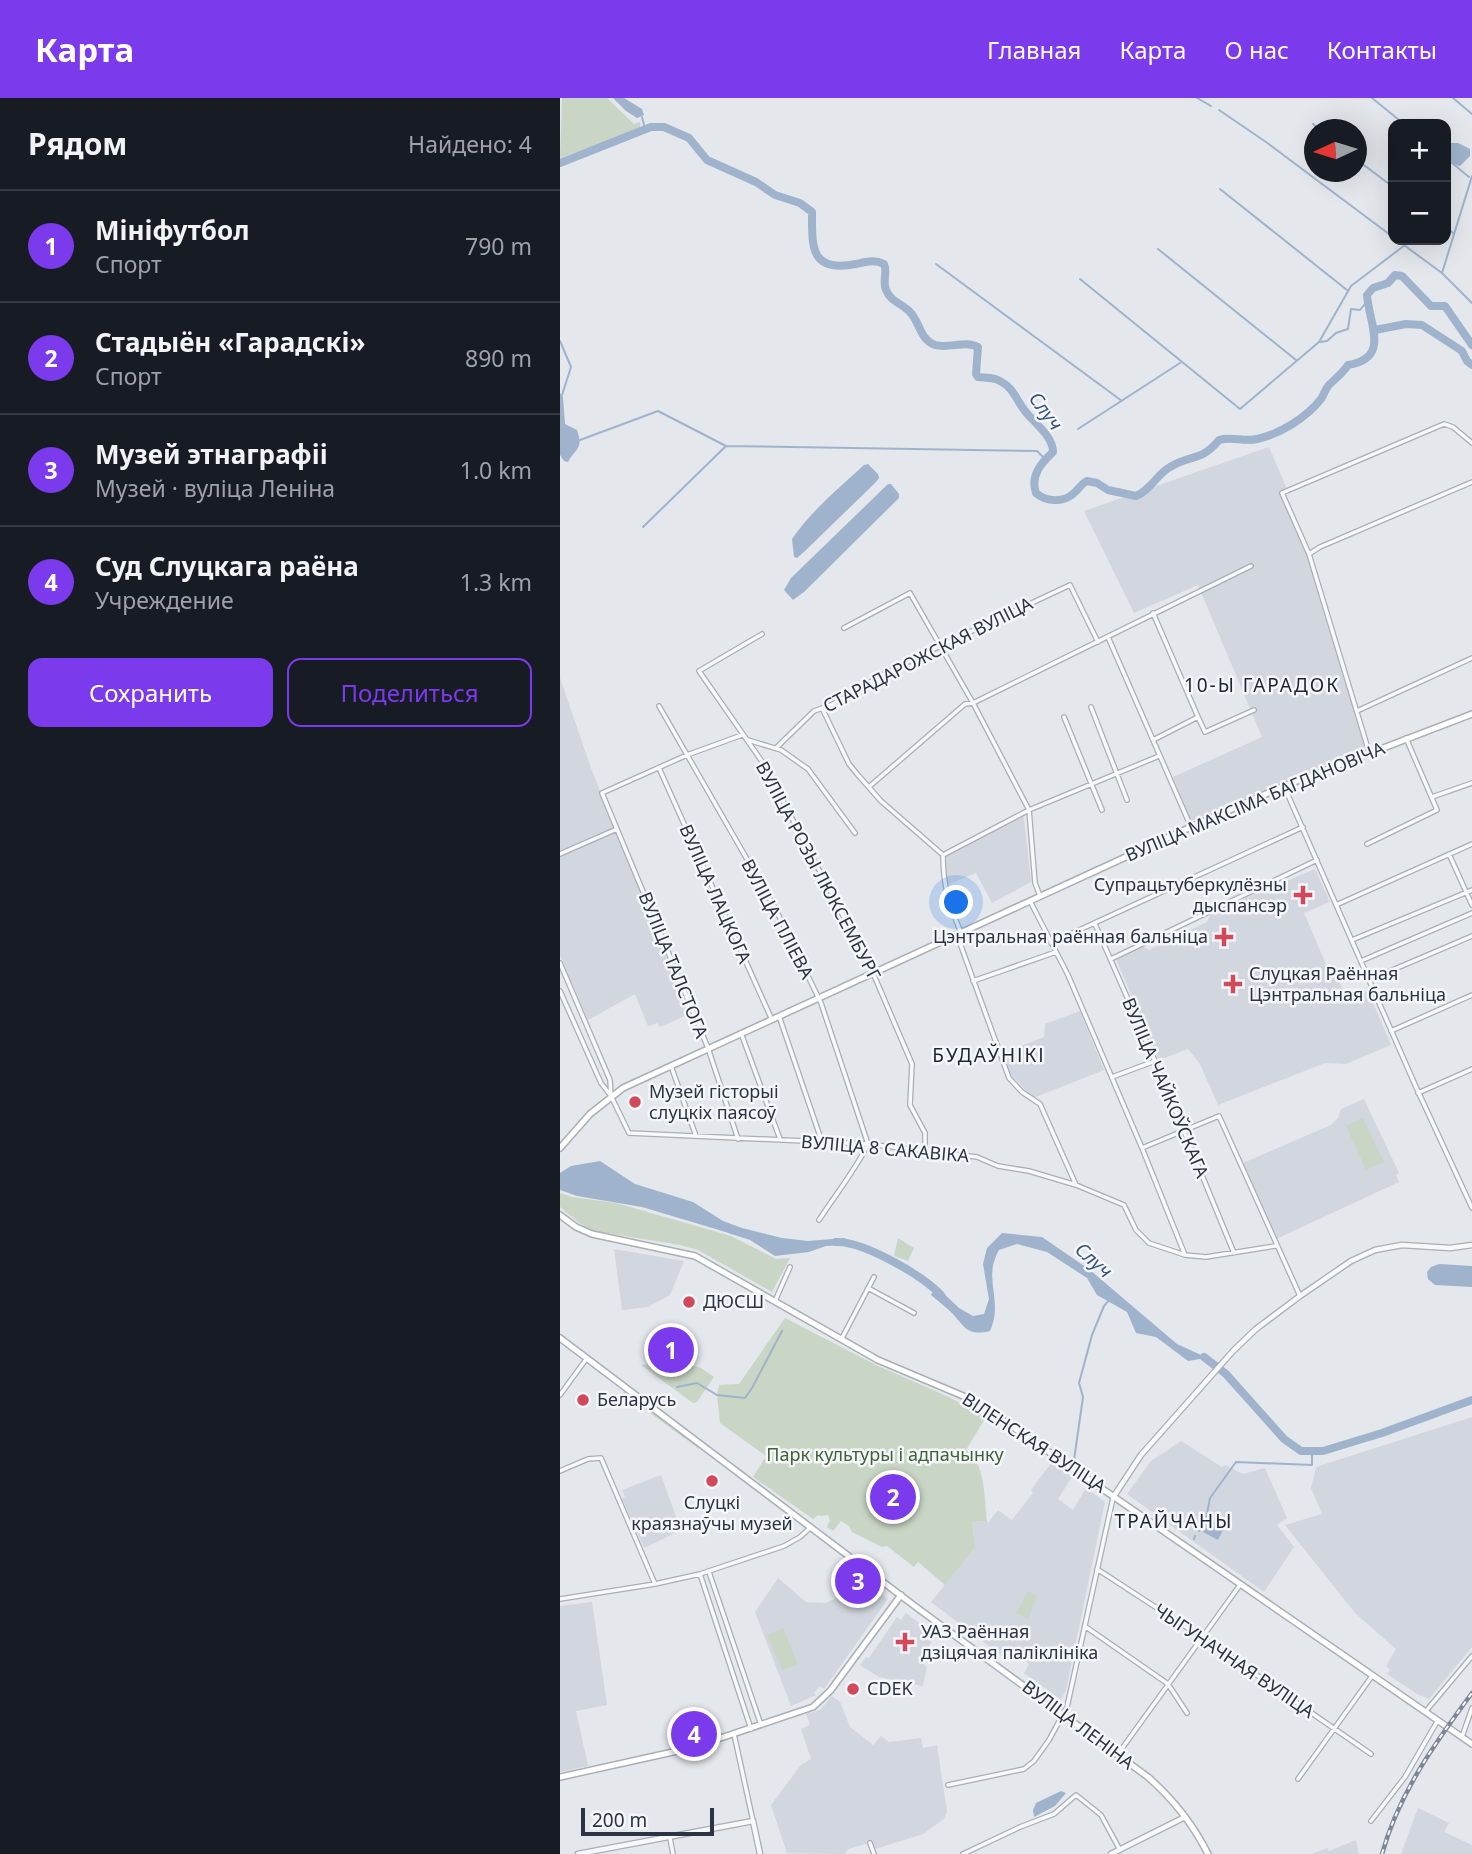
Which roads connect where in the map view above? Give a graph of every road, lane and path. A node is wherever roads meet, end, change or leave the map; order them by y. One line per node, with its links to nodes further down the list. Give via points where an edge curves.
1 (1472, 443): 3 (street, via 1444,424 1282,493)
2 (1472, 482): 3 (street)
3 (1309, 554): 17 (street)
4 (1251, 566): 5 (street)
5 (1153, 613): 8 (street); 20 (street)
6 (844, 628): 10 (street, via 910,593)
7 (762, 635): 21 (street, ВУЛІЦА РОЗЫ ЛЮКСЕМБУРГ, via 699,671)
8 (1108, 637): 9 (street); 24 (street)
9 (1098, 642): 10 (street, СТАРАДАРОЖСКАЯ ВУЛІЦА, via 1070,585); 12 (street)
10 (940, 646): 12 (street); 15 (street, СТАРАДАРОЖСКАЯ ВУЛІЦА)
11 (1472, 658): 17 (street)
12 (973, 703): 33 (street, via 965,704); 37 (street)
13 (659, 706): 27 (street, ВУЛІЦА ПЛІЕВА)
14 (1091, 707): 30 (street)
15 (822, 708): 25 (street, СТАРАДАРОЖСКАЯ ВУЛІЦА); 33 (street, via 849,764)
16 (1254, 710): 20 (street, via 1205,732)
17 (1357, 711): 26 (street)
18 (1472, 714): 22 (main road, ВУЛІЦА МАКСІМА БАГДАНОВІЧА)
19 (1064, 717): 32 (street)
20 (1198, 717): 24 (street)
21 (743, 735): 23 (street, ВУЛІЦА РОЗЫ ЛЮКСЕМБУРГ); 27 (street)
22 (1406, 738): 26 (main road, ВУЛІЦА МАКСІМА БАГДАНОВІЧА); 35 (street)
23 (746, 740): 25 (street); 65 (street, ВУЛІЦА РОЗЫ ЛЮКСЕМБУРГ)
24 (1153, 740): 28 (street)
25 (776, 748): 42 (street, via 808,769)
26 (1369, 752): 34 (main road, ВУЛІЦА МАКСІМА БАГДАНОВІЧА)
27 (687, 755): 29 (street); 70 (street, ВУЛІЦА ПЛІЕВА, via 775,908)
28 (1159, 756): 30 (street); 39 (street)
29 (659, 768): 41 (street, ВУЛІЦА ТАЛСТОГА, via 603,793); 72 (street, ВУЛІЦА ЛАЦКОГА)
30 (1117, 773): 32 (street); 36 (street)
31 (1472, 783): 35 (street)
32 (1092, 784): 37 (street); 38 (street)
33 (870, 786): 47 (street)
34 (1284, 786): 39 (main road, ВУЛІЦА МАКСІМА БАГДАНОВІЧА); 40 (street)
35 (1432, 797): 43 (street, via 1437,810)
36 (1127, 800)
37 (1029, 810): 47 (street); 51 (street)
38 (1102, 810)
39 (1191, 827): 51 (main road, ВУЛІЦА МАКСІМА БАГДАНОВІЧА)
40 (1303, 827): 48 (street); 56 (street)
41 (617, 829): 45 (street); 75 (street, ВУЛІЦА ТАЛСТОГА)
42 (855, 833)
43 (1367, 844)
44 (1472, 844): 46 (street)
45 (560, 854)
46 (1449, 854): 50 (street); 53 (street)
47 (943, 855): 57 (street, via 943,880)
48 (1317, 860): 53 (street); 62 (street)
49 (1472, 890): 50 (street)
50 (1466, 892): 54 (street); 59 (street)
51 (1040, 896): 52 (main road, ВУЛІЦА МАКСІМА БАГДАНОВІЧА)
52 (1030, 901): 57 (main road, ВУЛІЦА МАКСІМА БАГДАНОВІЧА); 60 (street)
53 (1336, 905): 59 (street)
54 (1472, 905)
55 (1472, 913): 63 (street)
56 (1095, 924): 60 (street); 62 (street, ВУЛІЦА ЧАЙКОЎСКАГА)
57 (959, 934): 65 (main road, ВУЛІЦА МАКСІМА БАГДАНОВІЧА); 67 (street)
58 (1472, 936): 66 (street)
59 (1352, 940): 63 (street)
60 (1051, 943): 61 (street)
61 (1056, 952): 67 (street); 79 (street)
62 (1111, 959): 76 (street, ВУЛІЦА ЧАЙКОЎСКАГА)
63 (1361, 961): 66 (street)
64 (560, 962): 81 (street, via 610,1080)
65 (873, 973): 70 (main road, ВУЛІЦА МАКСІМА БАГДАНОВІЧА); 90 (street, ВУЛІЦА РОЗЫ ЛЮКСЕМБУРГ, via 912,1064 910,1105 925,1133)
66 (1369, 980): 73 (street)
67 (973, 981): 91 (street, via 1009,1078 1040,1104)
68 (560, 992): 81 (street)
69 (1472, 996): 73 (street)
70 (818, 998): 71 (main road, ВУЛІЦА МАКСІМА БАГДАНОВІЧА); 87 (street, ВУЛІЦА ПЛІЕВА)
71 (779, 1016): 72 (main road, ВУЛІЦА МАКСІМА БАГДАНОВІЧА); 86 (street)
72 (772, 1020): 74 (main road, ВУЛІЦА МАКСІМА БАГДАНОВІЧА)
73 (1391, 1031): 80 (street)
74 (741, 1033): 75 (main road, ВУЛІЦА МАКСІМА БАГДАНОВІЧА); 85 (street)
75 (708, 1048): 77 (main road, ВУЛІЦА МАКСІМА БАГДАНОВІЧА); 84 (street, ВУЛІЦА ТАЛСТОГА)
76 (1155, 1061): 79 (street); 82 (street, ВУЛІЦА ЧАЙКОЎСКАГА)
77 (671, 1066): 81 (main road, ВУЛІЦА МАКСІМА БАГДАНОВІЧА); 83 (street)
78 (1472, 1069): 80 (street)
79 (1112, 1077): 89 (street)
80 (1419, 1093): 92 (street)
81 (611, 1096): 83 (street, ВУЛІЦА 8 САКАВІКА, via 629,1133); 88 (main road, ВУЛІЦА МАКСІМА БАГДАНОВІЧА)
82 (1184, 1130): 89 (street); 96 (street, via 1219,1116); 97 (street, ВУЛІЦА ЧАЙКОЎСКАГА)
83 (696, 1136): 84 (street, ВУЛІЦА 8 САКАВІКА)
84 (738, 1139): 85 (street, ВУЛІЦА 8 САКАВІКА)
85 (780, 1140): 86 (street, ВУЛІЦА 8 САКАВІКА)
86 (822, 1142): 87 (street, ВУЛІЦА 8 САКАВІКА)
87 (868, 1144): 90 (street, ВУЛІЦА 8 САКАВІКА); 94 (street)
88 (560, 1148)
89 (1142, 1148): 98 (street)
90 (925, 1151): 91 (street, ВУЛІЦА 8 САКАВІКА, via 977,1157)
91 (1076, 1185): 98 (street, ВУЛІЦА 8 САКАВІКА, via 1124,1205 1136,1230 1149,1243)
92 (1472, 1208)
93 (560, 1216): 103 (main road, ВІЛЕНСКАЯ ВУЛІЦА, via 592,1234 695,1256)
94 (819, 1220)
95 (1472, 1245): 102 (street, via 1402,1245 1375,1250)
96 (1275, 1246): 97 (street, ВУЛІЦА 8 САКАВІКА); 102 (street)
97 (1234, 1253): 98 (street, ВУЛІЦА 8 САКАВІКА)
98 (1185, 1255)
99 (790, 1267): 103 (street)
100 (874, 1277): 101 (street)
101 (868, 1288): 104 (street); 106 (street)
102 (1300, 1296): 110 (street, via 1233,1351 1141,1455)
103 (775, 1301): 106 (main road, ВІЛЕНСКАЯ ВУЛІЦА)
104 (914, 1312)
105 (560, 1338): 107 (main road, ВУЛІЦА ЛЕНІНА)
106 (842, 1338): 110 (main road, ВІЛЕНСКАЯ ВУЛІЦА, via 878,1360 975,1401)
107 (587, 1358): 108 (street); 111 (main road, ВУЛІЦА ЛЕНІНА)
108 (560, 1395)
109 (560, 1471): 115 (street, via 601,1458)
110 (1114, 1496): 112 (street); 116 (main road, ВІЛЕНСКАЯ ВУЛІЦА)
111 (811, 1526): 113 (street, via 784,1546); 117 (main road, ВУЛІЦА ЛЕНІНА)
112 (1096, 1569): 119 (street); 120 (street, ЧЫГУНАЧНАЯ ВУЛІЦА)
113 (709, 1572): 114 (street); 129 (street)
114 (700, 1574): 115 (street); 130 (street)
115 (655, 1584): 118 (street)
116 (1240, 1585): 120 (street); 122 (main road, ВІЛЕНСКАЯ ВУЛІЦА)
117 (901, 1595): 127 (main road, ВУЛІЦА ЛЕНІНА); 129 (main road, via 818,1704)
118 (560, 1599)
119 (1086, 1626): 123 (street); 127 (street)
120 (1203, 1638): 123 (street); 131 (street, ЧЫГУНАЧНАЯ ВУЛІЦА)
121 (1472, 1656): 125 (street)
122 (1372, 1675): 125 (main road, ВІЛЕНСКАЯ ВУЛІЦА); 131 (street)
123 (1167, 1684): 126 (street); 135 (street)
124 (1472, 1708): 133 (street)
125 (1426, 1711): 128 (main road, ВІЛЕНСКАЯ ВУЛІЦА)
126 (1187, 1713)
127 (1064, 1714): 135 (main road, ВУЛІЦА ЛЕНІНА); 139 (street, via 1024,1769)
128 (1438, 1720): 133 (main road, ВІЛЕНСКАЯ ВУЛІЦА); 142 (street, via 1405,1777)
129 (761, 1725): 130 (main road)
130 (751, 1728): 132 (main road)
131 (1333, 1729): 136 (street, ЧЫГУНАЧНАЯ ВУЛІЦА); 138 (street)
132 (734, 1734): 137 (main road); 141 (street)
133 (1462, 1737): 134 (main road, ВІЛЕНСКАЯ ВУЛІЦА)
134 (1472, 1744)
135 (1118, 1754): 140 (main road, ВУЛІЦА ЛЕНІНА, via 1162,1789)
136 (1371, 1754)
137 (560, 1777)
138 (1298, 1779)
139 (948, 1785)
140 (1185, 1817): 145 (street); 152 (main road, ВУЛІЦА ЛЕНІНА)
141 (753, 1821): 143 (street); 148 (street)
142 (1371, 1821)
143 (670, 1838): 146 (street); 147 (street)
144 (870, 1843): 149 (street)
145 (1120, 1850): 150 (street, via 1101,1815 1076,1795 1054,1814); 151 (street)
146 (578, 1854)
147 (673, 1854)
148 (760, 1854)
149 (874, 1854)
150 (963, 1854)
151 (1111, 1854)
152 (1208, 1854)

